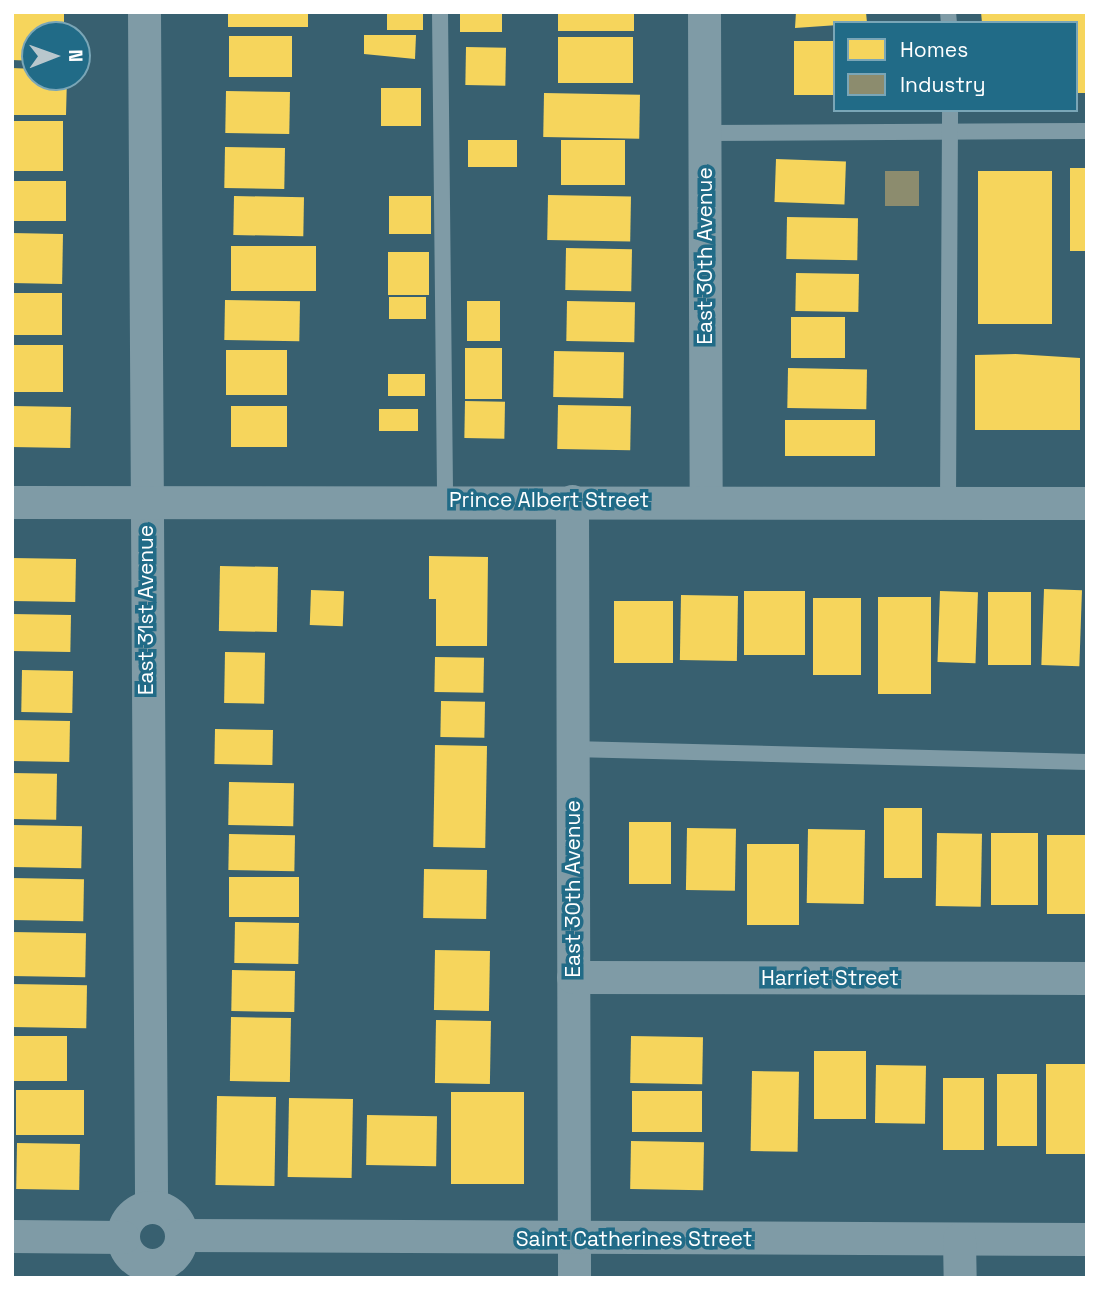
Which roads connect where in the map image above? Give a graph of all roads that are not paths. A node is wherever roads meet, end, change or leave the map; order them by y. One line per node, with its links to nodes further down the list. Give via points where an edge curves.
1 (144, 12): 13 (street, East 31st Avenue)
2 (440, 12): 9 (lane)
3 (704, 12): 7 (street, East 30th Avenue)
4 (950, 112): 6 (lane)
5 (1087, 131): 6 (lane)
6 (950, 132): 7 (lane); 12 (lane)
7 (704, 133): 8 (street, East 30th Avenue)
8 (706, 499): 10 (street, Prince Albert Street); 12 (street, Prince Albert Street)
9 (445, 501): 10 (street, Prince Albert Street); 13 (street, Prince Albert Street)
10 (572, 501): 15 (street, East 30th Avenue)
11 (12, 502): 13 (street, Prince Albert Street)
12 (948, 502): 14 (street, Prince Albert Street)
13 (145, 503): 19 (street, East 31st Avenue)
14 (1087, 503)
15 (572, 749): 16 (lane); 17 (street, East 30th Avenue)
16 (1087, 762)
17 (573, 977): 18 (street, Harriet Street); 25 (street, East 30th Avenue)
18 (1087, 978)
19 (151, 1207): 20 (street, via 175,1218); 22 (street, via 135,1213)
20 (181, 1235): 25 (street, Saint Catherines Street); 26 (street, via 169,1260)
21 (12, 1236): 22 (street)
22 (123, 1237): 26 (street, via 128,1253)
23 (960, 1239): 24 (street, Saint Catherines Street); 25 (street, Saint Catherines Street); 28 (street)
24 (1087, 1239)
25 (573, 1240): 27 (street, East 30th Avenue)
26 (151, 1272)
27 (574, 1278)
28 (960, 1278)

